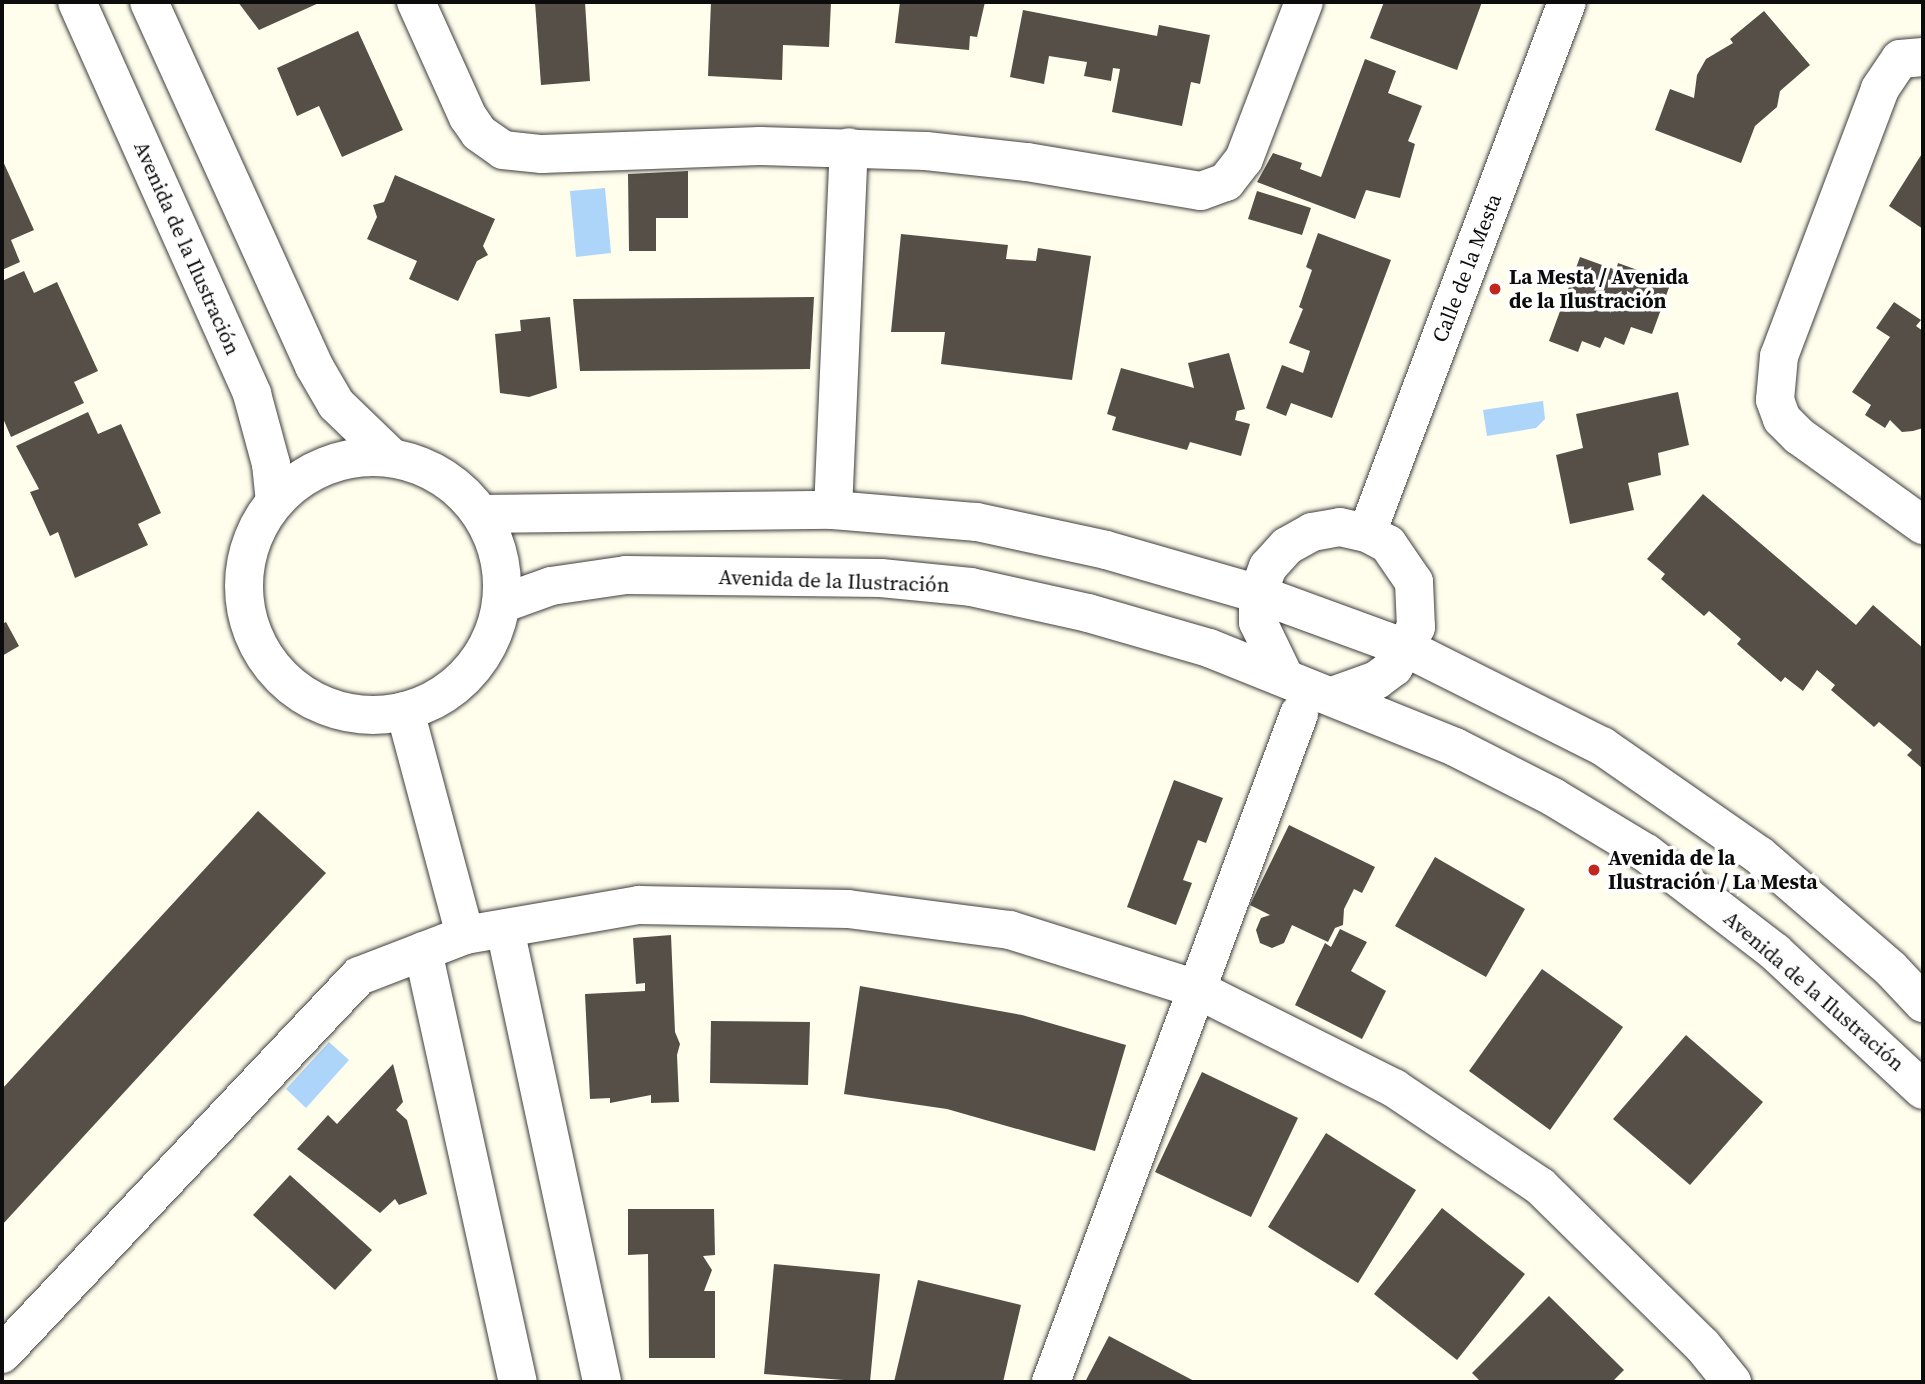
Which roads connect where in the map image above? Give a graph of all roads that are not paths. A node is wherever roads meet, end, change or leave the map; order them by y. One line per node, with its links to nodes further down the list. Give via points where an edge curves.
1 (77, 2): 9 (street, Avenida de la Ilustración, via 252,394 271,464)
2 (149, 2): 8 (street, via 314,366 336,404)
3 (416, 2): 7 (street, via 468,117 479,133 503,150 542,154 677,146)
4 (1304, 2): 7 (street, via 1244,159 1216,188 1183,190 976,155)
5 (1567, 2): 13 (street, Calle de la Mesta)
6 (1923, 57): 12 (street, via 1900,59 1880,89 1779,356 1775,400 1782,419 1799,436)
7 (849, 147): 10 (street)
8 (391, 457): 9 (street, via 328,465 299,479); 11 (street, via 432,471 467,497)
9 (275, 500): 19 (street, via 260,523 244,575 245,603 263,654 280,676 324,706 379,715)
10 (833, 510): 11 (street, via 531,517); 14 (street, via 977,522 1106,550)
11 (481, 514): 15 (street, via 499,558)
12 (1923, 525)
13 (1367, 533): 14 (street, via 1340,527 1311,532 1287,545 1268,568); 16 (street, via 1388,544 1414,582 1418,605)
14 (1258, 594): 16 (street); 17 (street, via 1258,622)
15 (501, 604): 17 (street, Avenida de la Ilustración, via 551,586 626,576 881,578 971,587 1088,613); 19 (street, via 476,664 444,694)
16 (1408, 649): 18 (street, via 1377,680); 25 (street, via 1602,746 1690,803 1759,855 1891,969)
17 (1284, 676): 18 (street, Avenida de la Ilustración)
18 (1335, 695): 26 (street, Avenida de la Ilustración, via 1541,790 1646,853 1775,952)
19 (405, 711): 22 (street)
20 (1299, 714): 24 (street)
21 (505, 929): 22 (street); 24 (street, via 639,905 848,909 1010,930); 29 (street)
22 (465, 935): 23 (street)
23 (423, 951): 27 (street, via 359,976); 28 (street)
24 (1194, 988): 30 (street); 31 (street, via 1394,1088 1540,1186 1702,1345)
25 (1923, 1003)
26 (1923, 1090)
27 (2, 1354)
28 (518, 1382)
29 (602, 1382)
30 (1051, 1382)
31 (1732, 1382)

